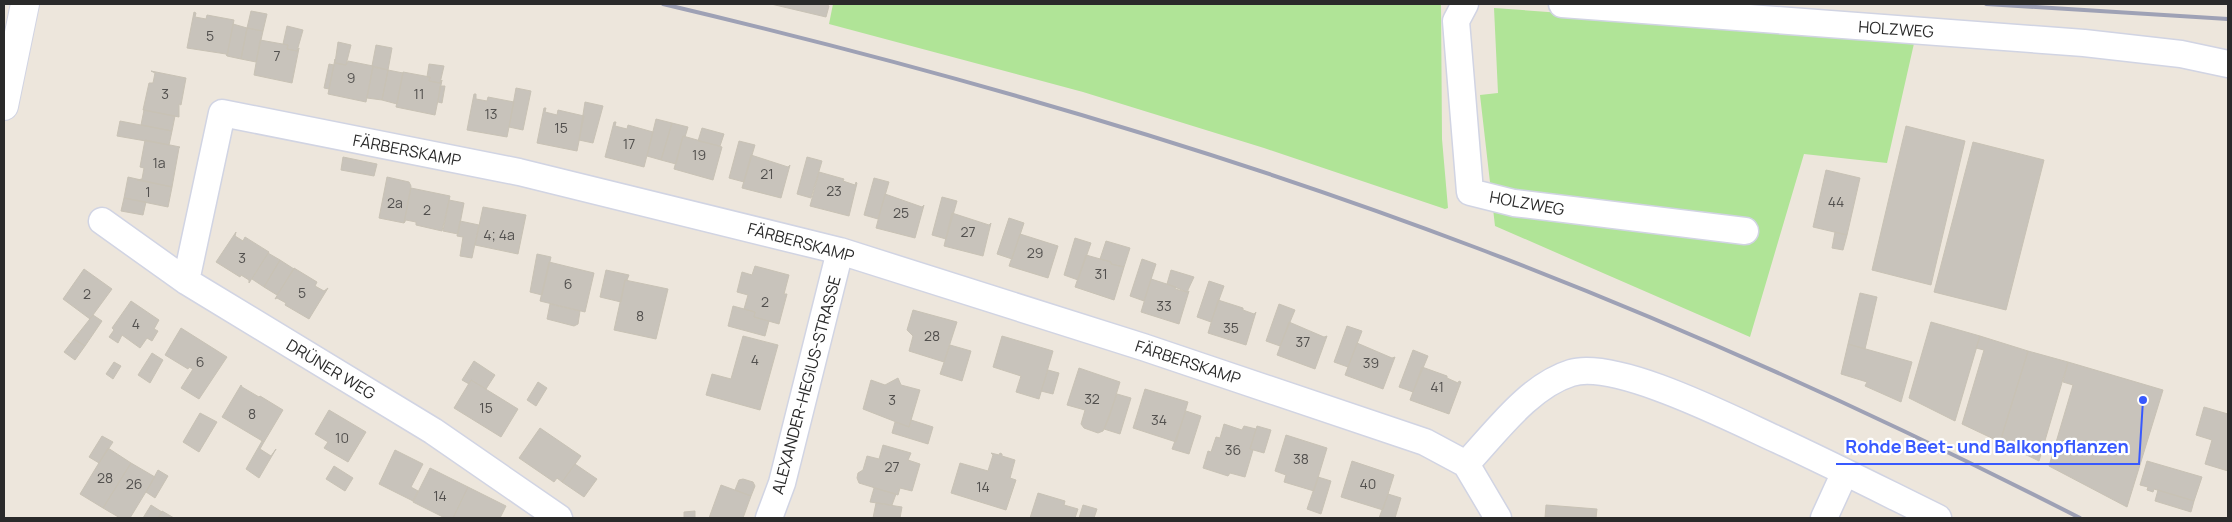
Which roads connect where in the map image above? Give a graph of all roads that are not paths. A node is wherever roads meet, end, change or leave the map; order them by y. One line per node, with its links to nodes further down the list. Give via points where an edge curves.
1 (25, 4): 5 (street)
2 (1465, 4): 7 (street, HOLZWEG, via 1456,21 1470,192 1514,203)
3 (1562, 4): 4 (street, HOLZWEG, via 2084,43 2181,54)
4 (2228, 64)
5 (4, 106)
6 (102, 221): 9 (street, DRÜNER WEG)
7 (1744, 231)
8 (840, 251): 9 (street, FÄRBERSKAMP, via 519,172 222,113); 10 (street, FÄRBERSKAMP, via 1143,347 1425,442); 13 (street, ALEXANDER-HEGIUS-STRASSE, via 782,483)
9 (186, 281): 12 (street, DRÜNER WEG, via 433,431)
10 (1466, 464): 11 (street, via 1526,400 1544,386 1573,372 1588,371 1641,381); 14 (street)
11 (1845, 472): 15 (street); 16 (street)
12 (559, 518)
13 (769, 518)
14 (1498, 518)
15 (1824, 518)
16 (1938, 518)

